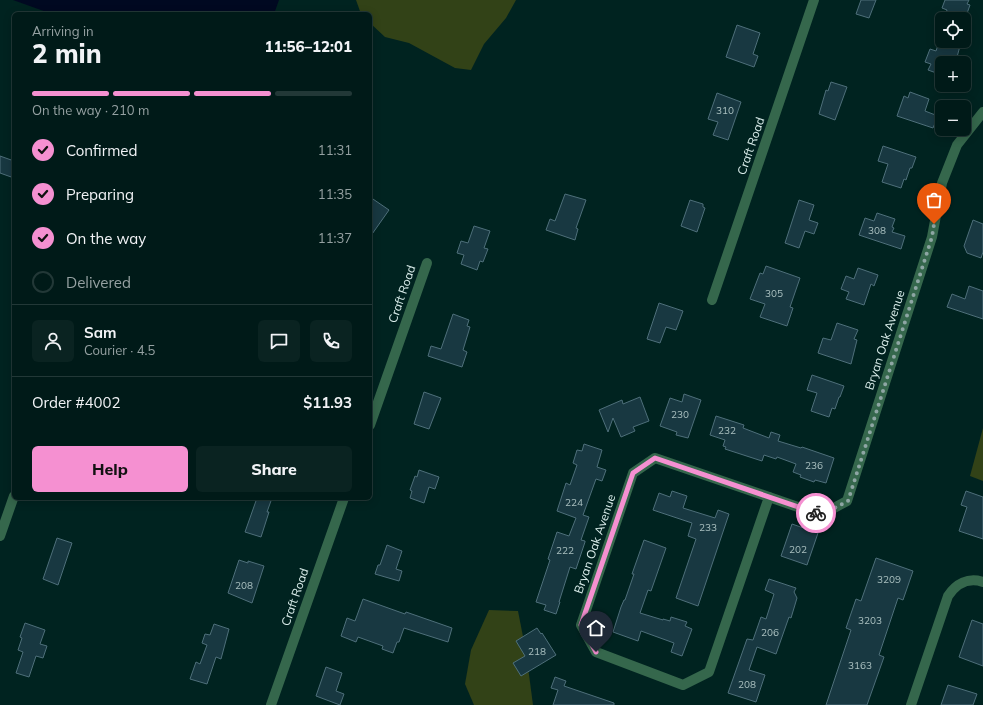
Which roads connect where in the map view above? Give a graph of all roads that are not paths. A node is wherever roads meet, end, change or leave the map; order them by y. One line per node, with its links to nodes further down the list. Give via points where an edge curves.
1 (814, 0): 4 (street, Craft Road)
2 (983, 112): 6 (street, Bryan Oak Avenue, via 957,145 942,183 932,237 848,501 821,515)
3 (427, 262): 5 (street, Craft Road)
4 (712, 300)
5 (372, 419)
6 (769, 497): 6 (street, Bryan Oak Avenue, via 709,672 683,685 596,652 581,625 633,473 655,458)
7 (13, 500): 9 (street)
8 (343, 500): 11 (street, Craft Road)
9 (0, 536)
10 (983, 582): 12 (street, via 970,580 961,583 953,588 948,596)
11 (271, 705)
12 (911, 705)

